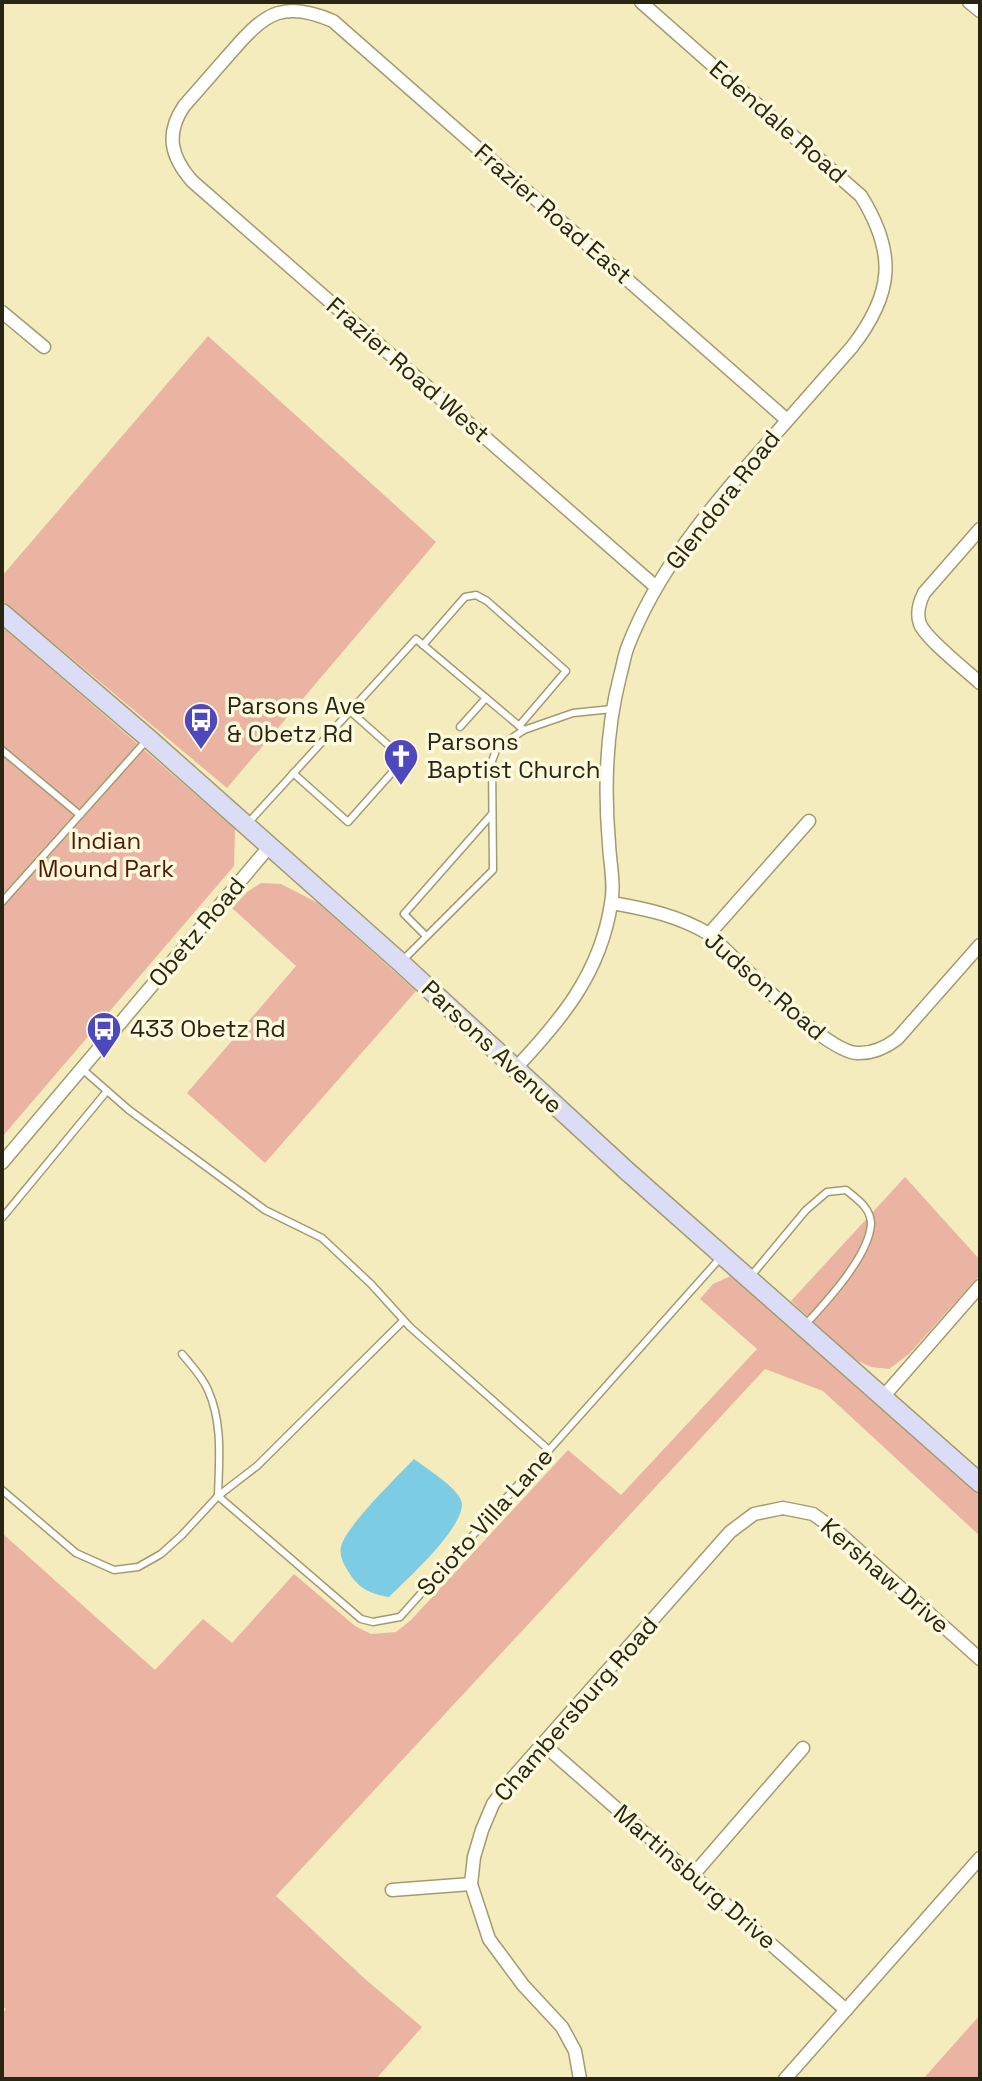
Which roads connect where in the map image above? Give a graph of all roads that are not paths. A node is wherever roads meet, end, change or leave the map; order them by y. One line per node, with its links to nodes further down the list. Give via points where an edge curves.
1 (641, 2): 5 (street, Edendale Road, via 861,196 882,238)
2 (969, 2): 4 (street)
3 (317, 10): 8 (street, Frazier Road East); 10 (street, Frazier Road West, via 286,6 258,21 179,114 172,134 179,164 192,181)
4 (980, 11)
5 (886, 262): 8 (street, Glendora Road, via 878,308 867,328)
6 (2, 312): 7 (street)
7 (44, 347)
8 (787, 420): 10 (street, Glendora Road, via 705,516)
9 (980, 529): 13 (street, via 924,593 918,617 926,634)
10 (656, 587): 15 (street, Glendora Road, via 627,648)
11 (2, 613): 19 (street, Parsons Avenue)
12 (423, 645): 14 (lane); 16 (lane, via 416,639); 18 (lane, via 465,597 487,601 566,671)
13 (980, 683)
14 (486, 698): 17 (lane); 18 (lane)
15 (612, 709): 18 (lane, via 573,713); 28 (street, Glendora Road, via 607,763)
16 (350, 711): 21 (lane); 21 (lane, via 404,759 348,822)
17 (460, 727)
18 (521, 728): 22 (lane, via 497,748 492,761)
19 (148, 738): 23 (lane); 25 (street, Parsons Avenue)
20 (2, 750): 23 (lane)
21 (293, 773): 25 (lane)
22 (492, 814): 30 (lane, via 493,870); 30 (lane, via 404,914)
23 (80, 815): 27 (lane)
24 (809, 821): 29 (street)
25 (245, 826): 26 (street, Parsons Avenue)
26 (269, 847): 32 (street, Parsons Avenue); 33 (street, Obetz Road)
27 (2, 902)
28 (612, 903): 29 (street, Judson Road, via 666,914); 34 (street, Glendora Road, via 596,958 576,998)
29 (709, 934): 31 (street, Judson Road, via 823,1038 855,1054 884,1048 897,1039)
30 (426, 936): 32 (lane)
31 (980, 945)
32 (400, 962): 34 (street, Parsons Avenue)
33 (81, 1068): 35 (lane); 36 (street, Obetz Road)
34 (515, 1069): 38 (street, Parsons Avenue)
35 (107, 1091): 37 (lane); 41 (lane, via 265,1210 322,1238)
36 (2, 1163)
37 (2, 1218)
38 (723, 1256): 39 (street, Parsons Avenue); 45 (lane, Scioto Villa Lane)
39 (749, 1278): 42 (street, Parsons Avenue); 42 (lane, via 827,1192 846,1190 863,1203 871,1222 864,1248)
40 (980, 1286): 44 (street)
41 (403, 1321): 45 (lane); 48 (lane, via 257,1466)
42 (804, 1327): 44 (street, Parsons Avenue)
43 (182, 1354): 48 (lane, via 215,1408)
44 (883, 1397): 46 (street, Parsons Avenue)
45 (549, 1450): 48 (lane, Scioto Villa Lane, via 400,1617 381,1621 361,1619 349,1610)
46 (980, 1483)
47 (2, 1490): 48 (lane, via 76,1553 114,1570 138,1567 161,1554)
48 (218, 1496)
49 (783, 1508): 50 (street, Kershaw Drive, via 813,1514 837,1531); 51 (street, Chambersburg Road, via 754,1514 730,1532)
50 (980, 1659)
51 (543, 1744): 54 (street, Martinsburg Drive); 55 (street, Chambersburg Road, via 493,1804 474,1857)
52 (803, 1748): 54 (street)
53 (980, 1858): 57 (street)
54 (693, 1875): 57 (street, Martinsburg Drive)
55 (471, 1884): 56 (street); 58 (street, Chambersburg Road, via 489,1939 562,2027 575,2051)
56 (392, 1890)
57 (846, 2010): 59 (street)
58 (580, 2079)
59 (785, 2079)

